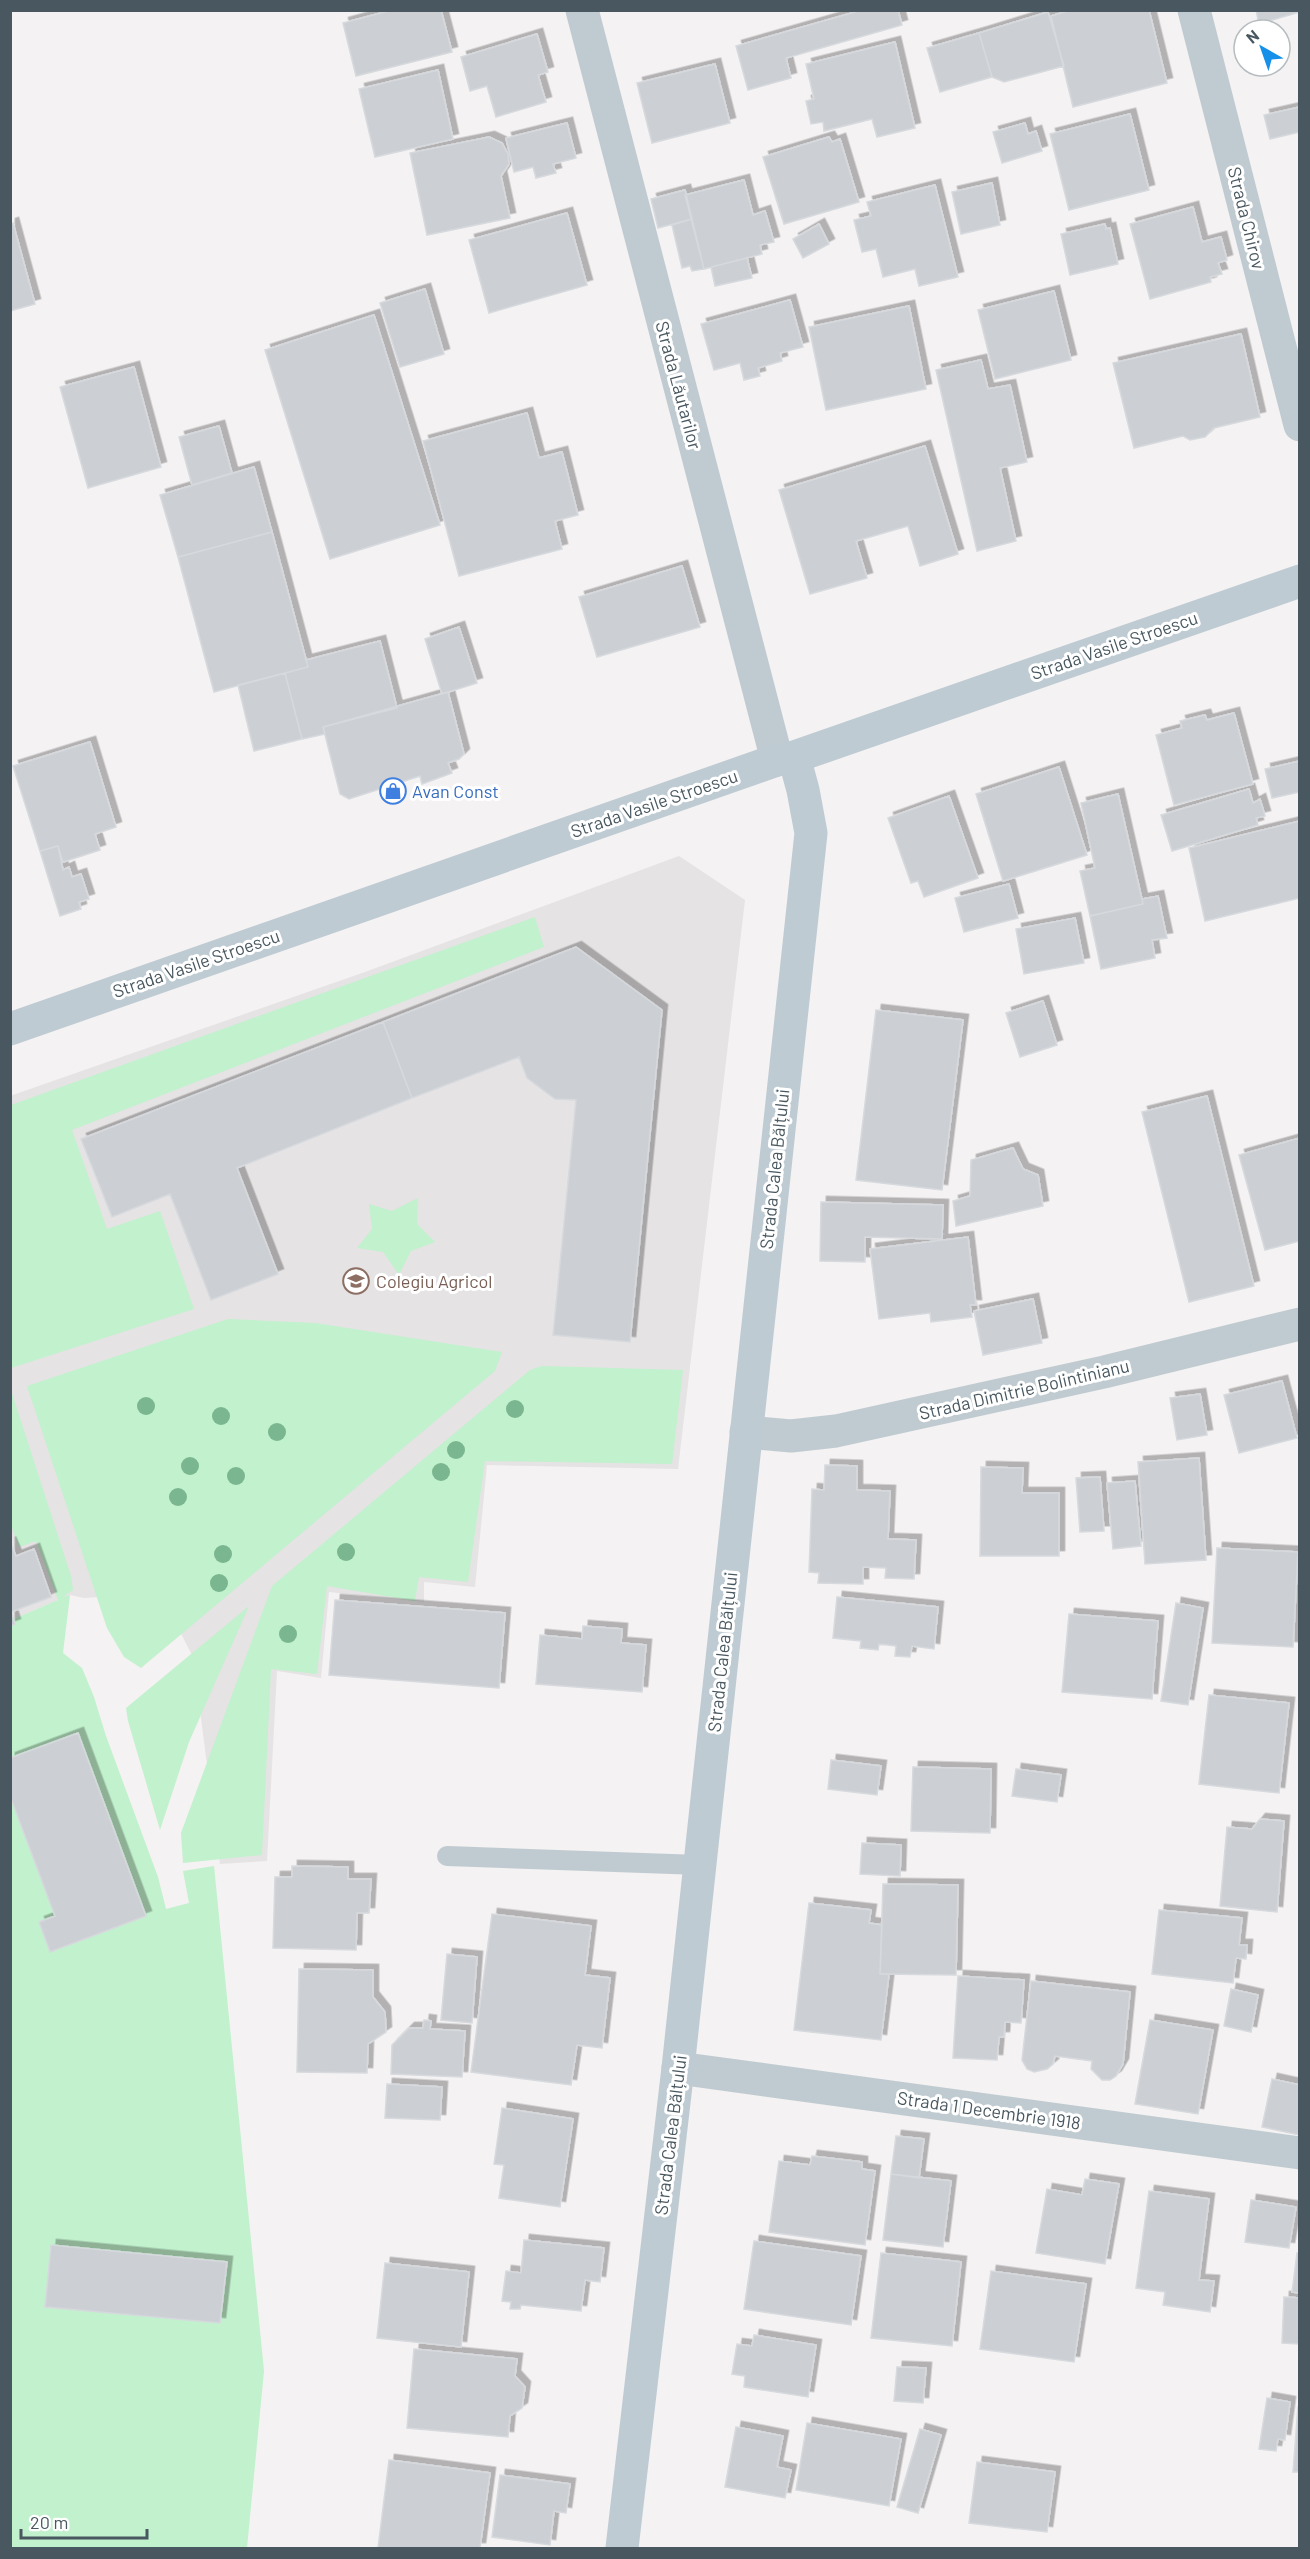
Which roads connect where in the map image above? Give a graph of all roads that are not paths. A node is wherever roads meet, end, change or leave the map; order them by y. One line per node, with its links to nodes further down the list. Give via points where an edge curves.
1 (582, 10): 5 (street, Strada Lăutarilor)
2 (1194, 10): 3 (street, Strada Chirov)
3 (1299, 425)
4 (1299, 581): 5 (main road, Strada Vasile Stroescu)
5 (785, 759): 6 (main road, Strada Vasile Stroescu); 8 (main road, Strada Calea Bălțului, via 803,790 811,833)
6 (10, 1029)
7 (1299, 1324): 8 (street, Strada Dimitrie Bolintinianu, via 836,1431 791,1436)
8 (746, 1432): 10 (main road, Strada Calea Bălțului)
9 (447, 1856): 10 (lane)
10 (700, 1865): 11 (main road, Strada Calea Bălțului)
11 (678, 2068): 12 (street, Strada 1 Decembrie 1918); 13 (main road, Strada Calea Bălțului)
12 (1299, 2153)
13 (622, 2548)

